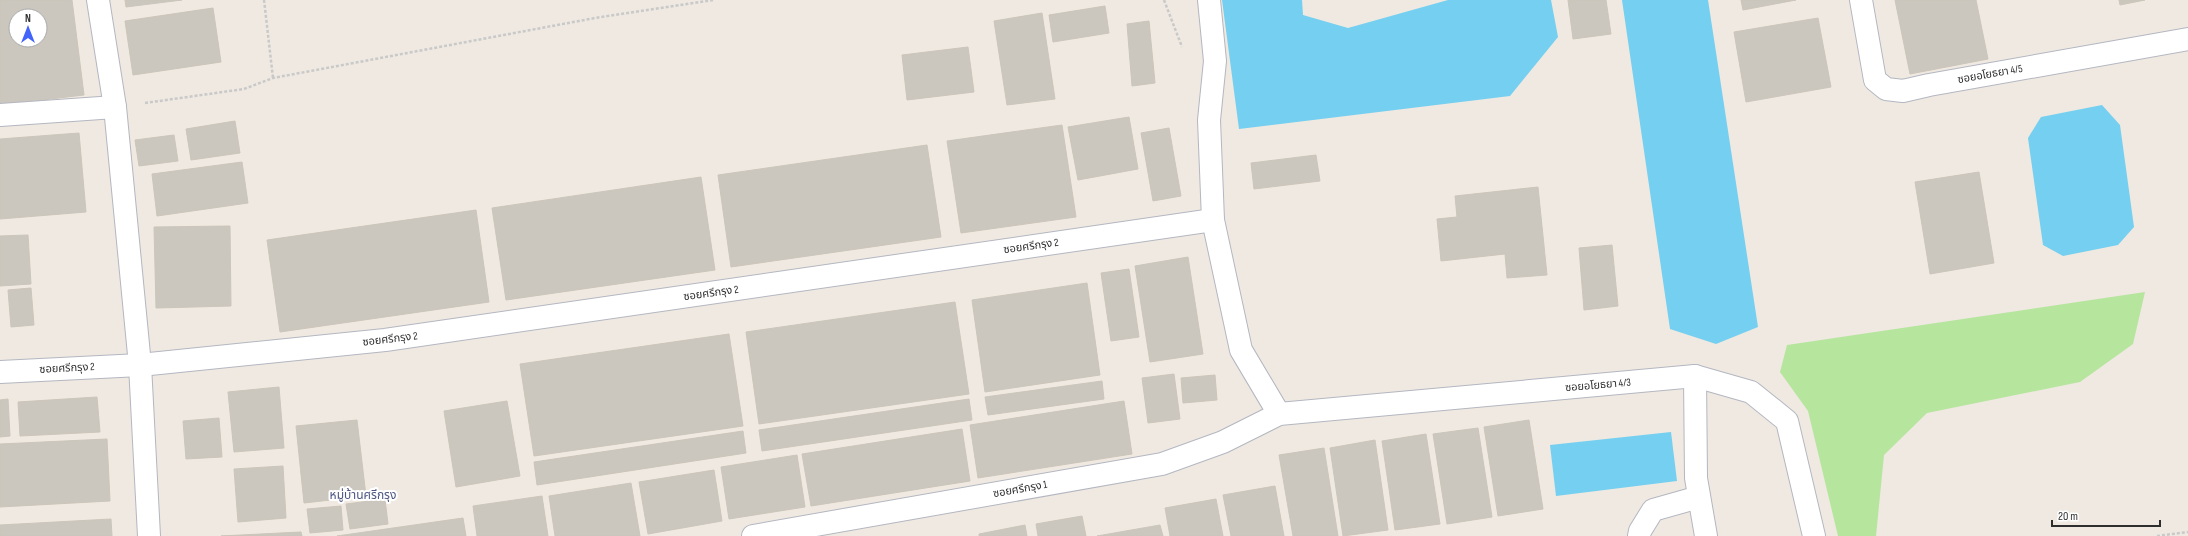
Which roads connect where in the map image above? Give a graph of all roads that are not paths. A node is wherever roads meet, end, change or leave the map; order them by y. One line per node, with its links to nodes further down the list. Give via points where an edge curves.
1 (98, 0): 5 (street)
2 (1209, 0): 7 (street, via 1215,61 1209,120)
3 (1861, 0): 4 (street, ซอยอโยธยา 4/5, via 1876,80 1886,89 1903,91 1929,84)
4 (2188, 40)
5 (115, 107): 6 (street); 8 (street)
6 (0, 115)
7 (1213, 220): 8 (street, ซอยศรีกรุง 2, via 385,340); 11 (street, via 1241,350)
8 (140, 364): 9 (street, ซอยศรีกรุง 2); 13 (street)
9 (0, 372)
10 (1695, 376): 11 (street, ซอยอโยธยา 4/3); 12 (street, via 1696,478); 17 (street, ซอยอโยธยา 4/3, via 1751,392 1787,421)
11 (1279, 414): 14 (street, ซอยศรีกรุง 1, via 1224,442 1162,464)
12 (1699, 497): 15 (street, via 1653,510); 16 (street)
13 (149, 536)
14 (753, 536)
15 (1639, 536)
16 (1706, 536)
17 (1814, 536)

